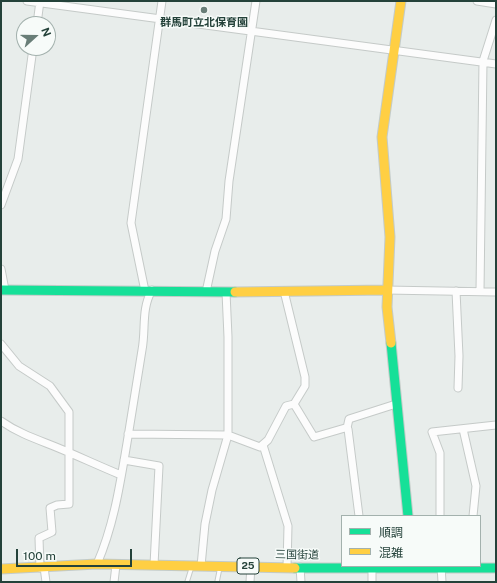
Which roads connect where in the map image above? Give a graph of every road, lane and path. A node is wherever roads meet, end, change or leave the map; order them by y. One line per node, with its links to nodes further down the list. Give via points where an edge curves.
1 (27, 1): 6 (street)
2 (162, 1): 9 (street)
3 (256, 1): 11 (street)
4 (401, 1): 12 (street)
5 (477, 1): 7 (street)
6 (40, 2): 8 (street); 9 (street)
7 (496, 4)
8 (38, 16)
9 (160, 18): 11 (street); 20 (street, via 131,223)
10 (496, 20): 14 (street)
11 (252, 30): 12 (street); 24 (street, via 229,181 226,219)
12 (395, 50): 14 (street); 19 (street, via 382,137 390,237)
13 (32, 56): 16 (street, via 18,159)
14 (483, 61): 15 (street); 23 (street)
15 (496, 64)
16 (1, 205)
17 (1, 269): 18 (street)
18 (3, 290): 20 (street)
19 (386, 290): 21 (street); 22 (street); 30 (street)
20 (148, 291): 24 (street); 35 (street, via 143,347)
21 (284, 291): 25 (street); 29 (street, via 305,377 305,386)
22 (456, 291): 23 (street); 28 (street)
23 (480, 291): 26 (street)
24 (206, 292): 25 (street)
25 (226, 292): 36 (street)
26 (496, 292)
27 (1, 344): 38 (street, via 19,366 50,386 67,408 70,416)
28 (458, 388)
29 (294, 404): 33 (street, via 314,437); 37 (street, via 286,406)
30 (396, 404): 33 (street, via 349,419); 42 (street)
31 (1, 421): 38 (street, via 13,430)
32 (496, 425): 34 (street)
33 (347, 428): 41 (street)
34 (463, 429): 43 (street, via 432,432 440,453); 44 (street, via 476,486)
35 (128, 434): 36 (street); 39 (street)
36 (228, 435): 37 (street, via 260,447); 48 (street, via 211,496)
37 (263, 445): 51 (street, via 288,526)
38 (70, 454): 40 (street); 55 (street, via 69,504 50,508 52,532 39,538)
39 (124, 460): 40 (street); 47 (street, via 159,466)
40 (121, 475): 45 (street, via 111,528)
41 (359, 515)
42 (408, 515)
43 (440, 515)
44 (472, 515)
45 (97, 564): 46 (street, 三国街道 / 25); 55 (street, 三国街道 / 25)
46 (116, 564): 47 (street, 三国街道 / 25); 61 (street)
47 (154, 565): 48 (street, 三国街道 / 25)
48 (197, 566): 49 (street, 三国街道 / 25); 62 (lane)
49 (220, 566): 50 (street, 三国街道 / 25); 63 (lane)
50 (251, 566): 51 (street, 三国街道 / 25); 64 (street)
51 (287, 567): 52 (street, 三国街道 / 25)
52 (300, 567): 56 (street, 三国街道 / 25); 65 (street)
53 (441, 567): 54 (street, 三国街道 / 25); 57 (street, 三国街道 / 25); 67 (street)
54 (467, 567): 58 (street, 三国街道 / 25)
55 (42, 568): 59 (street, 三国街道 / 25); 60 (street)
56 (367, 568): 57 (street, 三国街道 / 25); 66 (street)
57 (408, 568)
58 (496, 568)
59 (1, 569)
60 (46, 582)
61 (114, 582)
62 (187, 582)
63 (218, 582)
64 (250, 582)
65 (301, 582)
66 (372, 582)
67 (442, 582)

